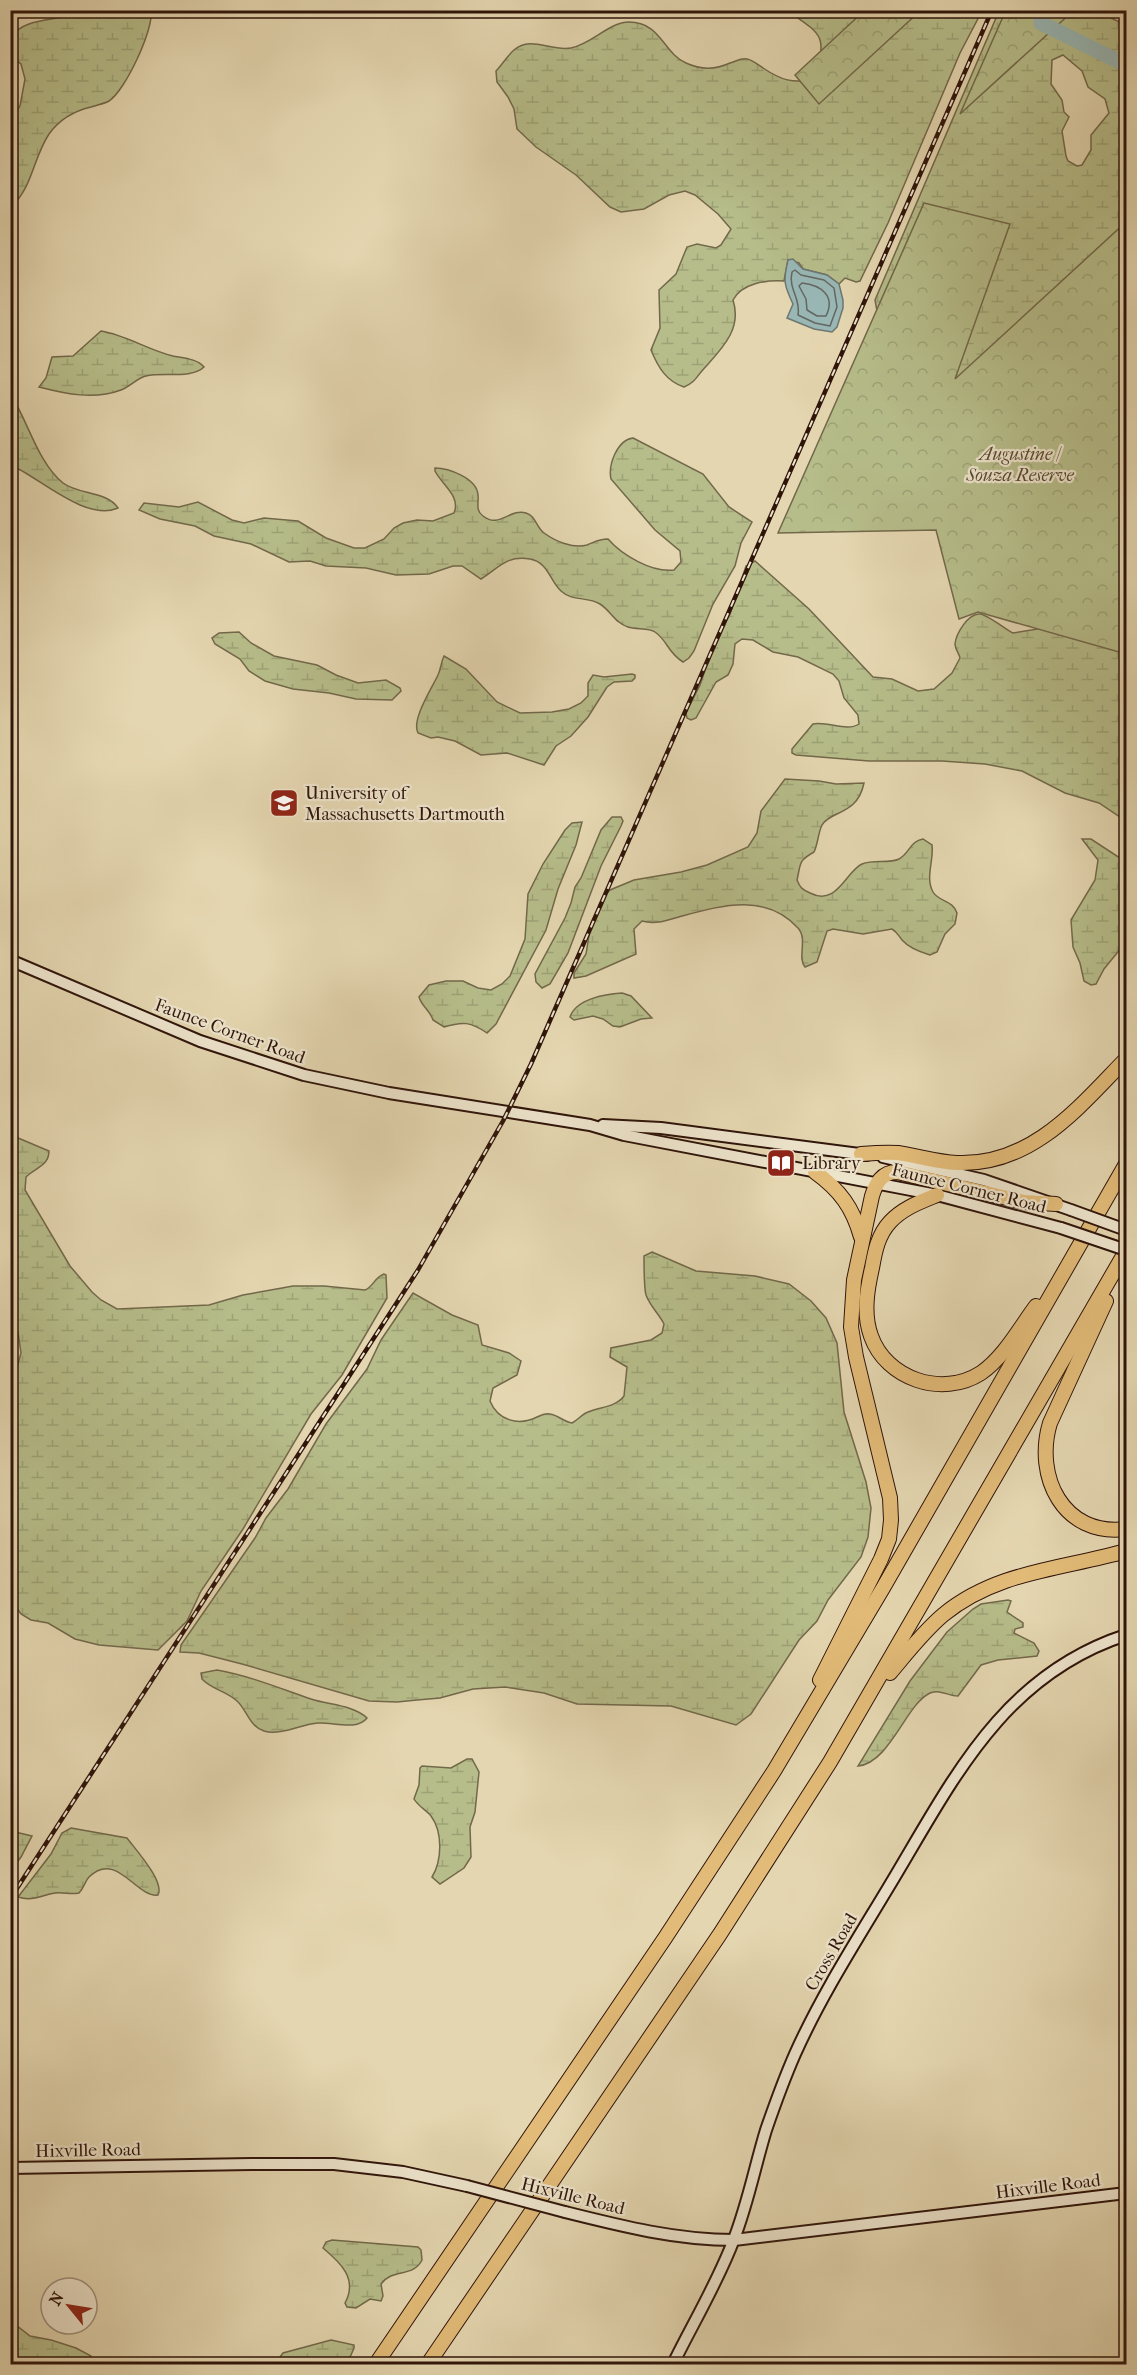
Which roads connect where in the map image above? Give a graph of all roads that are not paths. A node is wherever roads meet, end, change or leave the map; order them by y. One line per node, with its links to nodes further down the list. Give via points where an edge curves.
1 (10, 960): 3 (street, Faunce Corner Road, via 200,1041 304,1075 389,1093)
2 (1126, 1059): 6 (highway, via 1056,1128 1011,1154 964,1163 896,1153)
3 (590, 1125): 4 (street, Faunce Corner Road); 5 (street, Faunce Corner Road, via 624,1136)
4 (708, 1134): 5 (street); 6 (street, Faunce Corner Road)
5 (708, 1151): 8 (street, Faunce Corner Road)
6 (861, 1154): 11 (street, Faunce Corner Road, via 953,1172)
7 (1126, 1164): 15 (highway)
8 (815, 1172): 9 (street, Faunce Corner Road); 13 (highway, via 846,1201)
9 (877, 1183): 10 (street, Faunce Corner Road); 11 (highway, via 887,1174 897,1172 1024,1202); 13 (highway)
10 (937, 1195): 14 (street, Faunce Corner Road, bridge, via 1061,1228); 15 (highway, via 903,1210 886,1226 876,1247 868,1292 868,1325 874,1344 885,1360 908,1377 951,1384 986,1370)
11 (1056, 1204): 12 (street, Faunce Corner Road, bridge)
12 (1126, 1230)
13 (862, 1241): 20 (highway, via 851,1326 890,1498 890,1530 881,1559)
14 (1124, 1254): 16 (highway, via 1103,1311 1050,1423 1045,1460 1053,1491 1071,1513 1102,1528); 19 (highway)
15 (1070, 1262): 20 (highway)
16 (1126, 1529)
17 (1126, 1551): 19 (highway, via 1008,1579 974,1594 934,1623)
18 (1126, 1635): 23 (street, Cross Road, via 1069,1661 1029,1690 972,1750 813,2016 780,2091)
19 (865, 1702): 25 (highway, via 725,1926)
20 (796, 1734): 24 (highway, via 686,1907)
21 (10, 2168): 23 (street, Hixville Road, bridge, via 334,2164 396,2171 467,2186 664,2235)
22 (1126, 2193): 23 (street, Hixville Road)
23 (734, 2240): 26 (street, Cross Road)
24 (376, 2364)
25 (428, 2364)
26 (673, 2364)

